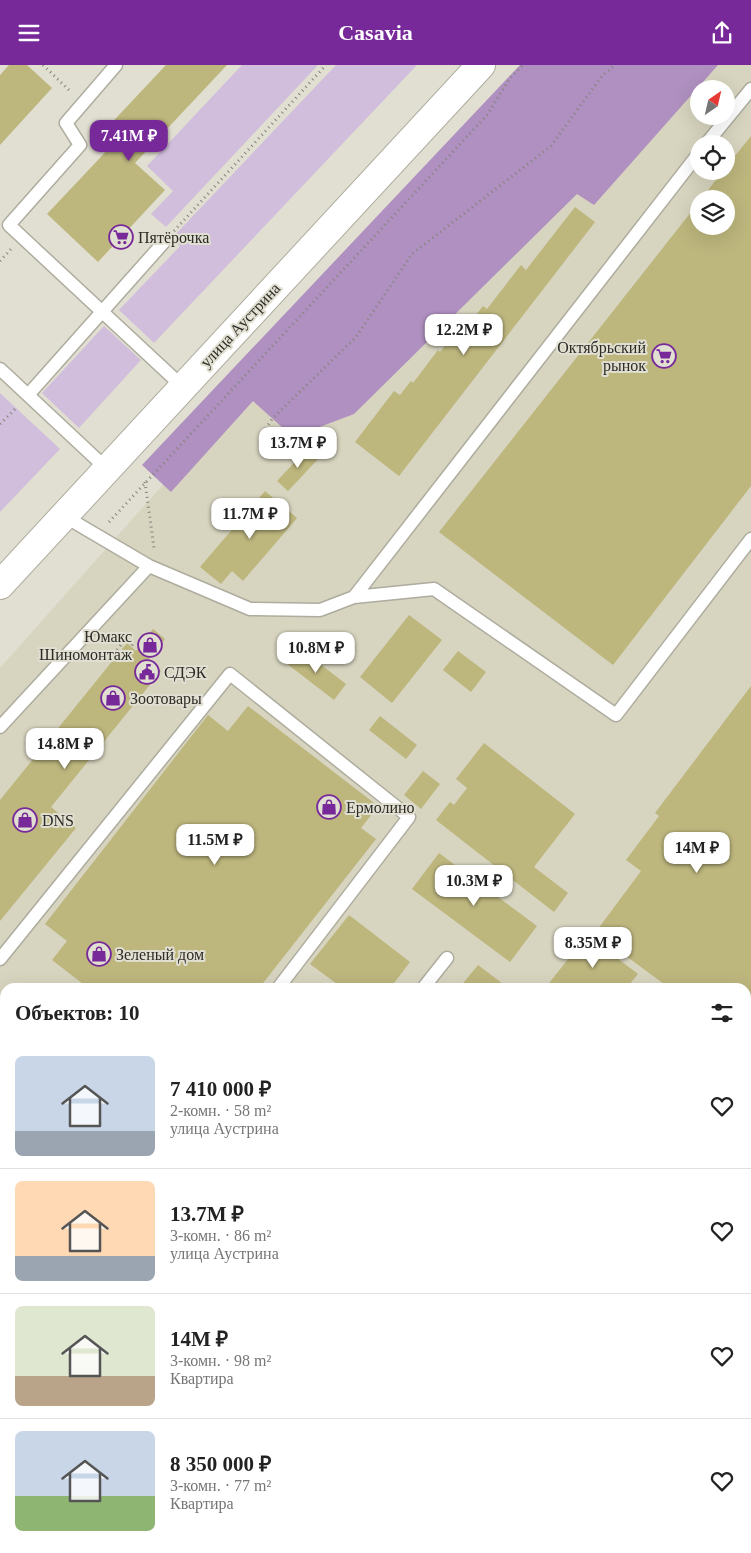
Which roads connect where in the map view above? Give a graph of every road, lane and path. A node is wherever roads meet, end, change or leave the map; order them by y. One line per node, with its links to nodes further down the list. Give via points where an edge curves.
1 (43, 65): 8 (path)
2 (116, 65): 8 (lane)
3 (326, 65): 11 (path)
4 (481, 65): 14 (main road, улица Аустрина)
5 (523, 65): 19 (path, via 510,78 487,115)
6 (614, 65): 17 (path, via 602,76 551,146 412,254 356,337 272,419)
7 (751, 89): 9 (lane)
8 (83, 103): 12 (lane, via 66,123 80,145 9,225)
9 (713, 135)
10 (690, 165): 26 (lane)
11 (164, 242): 12 (lane)
12 (102, 312): 14 (lane); 15 (lane)
13 (0, 369): 15 (lane)
14 (182, 387): 18 (main road, улица Аустрина)
15 (28, 395): 16 (path); 18 (lane)
16 (0, 425)
17 (263, 433)
18 (107, 469): 20 (main road, улица Аустрина)
19 (145, 482): 21 (path); 23 (path)
20 (64, 516): 21 (lane); 25 (main road, улица Аустрина)
21 (96, 535): 24 (lane)
22 (751, 539): 26 (lane, via 616,715 434,589)
23 (154, 549)
24 (149, 566): 26 (lane, via 250,609 320,610); 29 (lane)
25 (0, 585)
26 (354, 597)
27 (131, 647): 28 (path, via 133,644 126,638)
28 (114, 654)
29 (0, 727)
30 (447, 958): 33 (lane)
31 (0, 959): 32 (lane, via 230,674 409,817)
32 (282, 983)
33 (427, 983)

